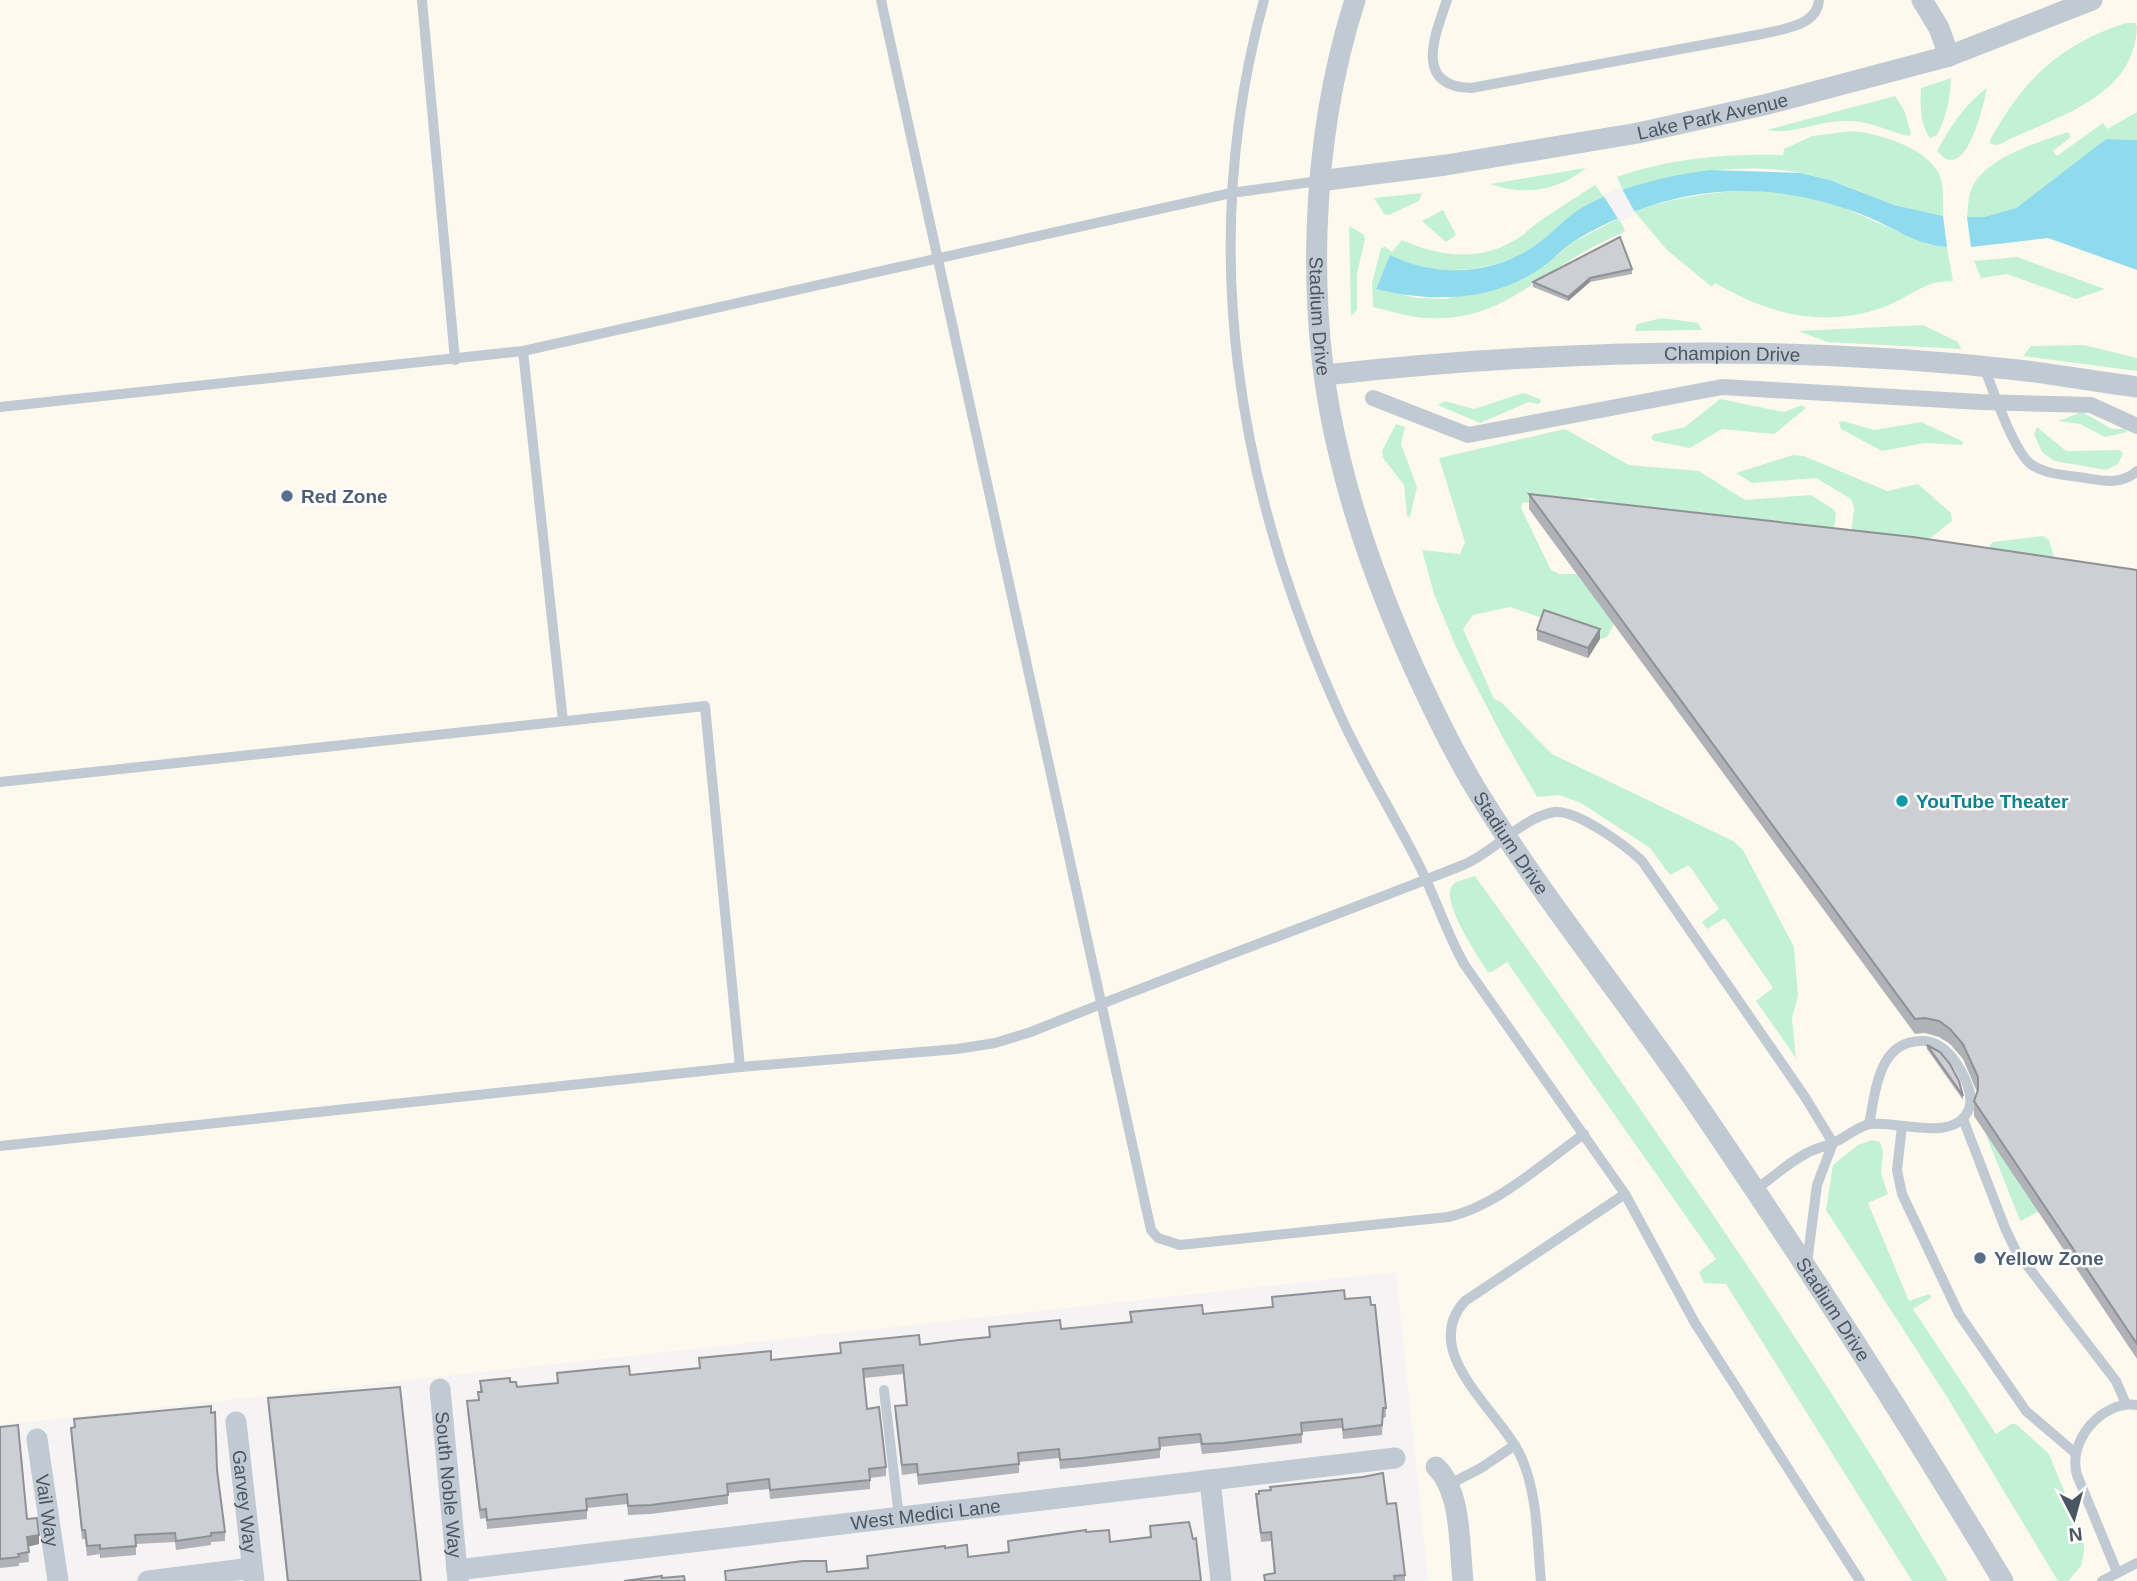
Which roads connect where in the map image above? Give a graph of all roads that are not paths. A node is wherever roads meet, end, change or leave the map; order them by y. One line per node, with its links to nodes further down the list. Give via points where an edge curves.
1 (422, 0): 14 (lane)
2 (881, 0): 12 (lane)
3 (1264, 0): 11 (lane, via 1245,83)
4 (1355, 0): 10 (street, Stadium Drive, via 1338,69)
5 (1447, 0): 6 (lane, via 1434,38 1434,68 1446,83 1471,88 1762,34 1803,23 1814,16)
6 (1819, 0)
7 (1922, 0): 9 (street)
8 (2092, 0): 9 (street, Lake Park Avenue)
9 (1949, 56): 10 (street, Lake Park Avenue, via 1827,90 1638,133)
10 (1320, 181): 11 (lane); 16 (street, Stadium Drive, via 1319,312)
11 (1231, 193): 12 (lane); 26 (lane, via 1238,375 1267,517 1327,686)
12 (938, 259): 13 (lane); 27 (lane)
13 (523, 351): 14 (lane); 23 (lane)
14 (456, 360): 20 (lane)
15 (1984, 367): 16 (street, Champion Drive, via 1824,357 1658,354 1501,360); 17 (street, Champion Drive); 19 (lane)
16 (1325, 375): 25 (street, Stadium Drive, via 1351,500 1401,639 1443,729)
17 (2137, 387)
18 (1373, 398): 19 (street, via 1468,435 1722,387)
19 (1998, 402): 21 (street, via 2091,405); 22 (lane, via 2030,464 2111,482)
20 (0, 407)
21 (2137, 426)
22 (2137, 471)
23 (563, 722): 24 (lane); 28 (lane, via 705,706)
24 (0, 782)
25 (1507, 838): 26 (lane, via 1468,863); 33 (lane, via 1545,816 1561,813 1582,819 1642,861); 35 (street, Stadium Drive)
26 (1426, 878): 27 (lane); 32 (lane, via 1464,964)
27 (1101, 1003): 28 (lane, via 982,1045); 32 (lane, via 1147,1219 1158,1238 1169,1243 1462,1214 1487,1202)
28 (740, 1067): 34 (lane)
29 (1963, 1119): 30 (lane, via 1970,1104 1968,1084 1958,1066 1935,1042 1916,1041 1891,1052 1882,1067); 31 (lane, via 1938,1128); 40 (lane, via 2010,1239)
30 (1869, 1124): 31 (lane); 33 (lane)
31 (1902, 1126): 44 (lane, via 1897,1170 1902,1194 1959,1314 2026,1411)
32 (1584, 1134): 36 (lane)
33 (1833, 1143): 35 (lane, via 1789,1164); 37 (lane, via 1817,1185)
34 (0, 1146)
35 (1756, 1190): 37 (street, Stadium Drive)
36 (1625, 1194): 43 (lane, via 1465,1301 1453,1316 1451,1338 1470,1387); 59 (lane, via 1695,1323)
37 (1806, 1266): 60 (street, Stadium Drive)
38 (440, 1389): 53 (street, South Noble Way)
39 (884, 1390): 49 (lane)
40 (2131, 1404): 44 (lane, via 2104,1412 2080,1438)
41 (236, 1422): 52 (street, Garvey Way)
42 (37, 1439): 54 (street, Vail Way)
43 (1515, 1445): 48 (lane); 58 (lane, via 1532,1496)
44 (2074, 1452): 51 (lane, via 2077,1475)
45 (1395, 1458): 47 (street, West Medici Lane)
46 (1436, 1467): 48 (street)
47 (1210, 1480): 49 (street, West Medici Lane); 56 (street)
48 (1450, 1484): 57 (street)
49 (898, 1517): 53 (street, West Medici Lane)
50 (2137, 1563): 51 (lane)
51 (2118, 1572): 61 (lane)
52 (253, 1574): 55 (street)
53 (457, 1575)
54 (58, 1581)
55 (148, 1581)
56 (1221, 1581)
57 (1463, 1581)
58 (1541, 1581)
59 (1860, 1581)
60 (2003, 1581)
61 (2102, 1581)

